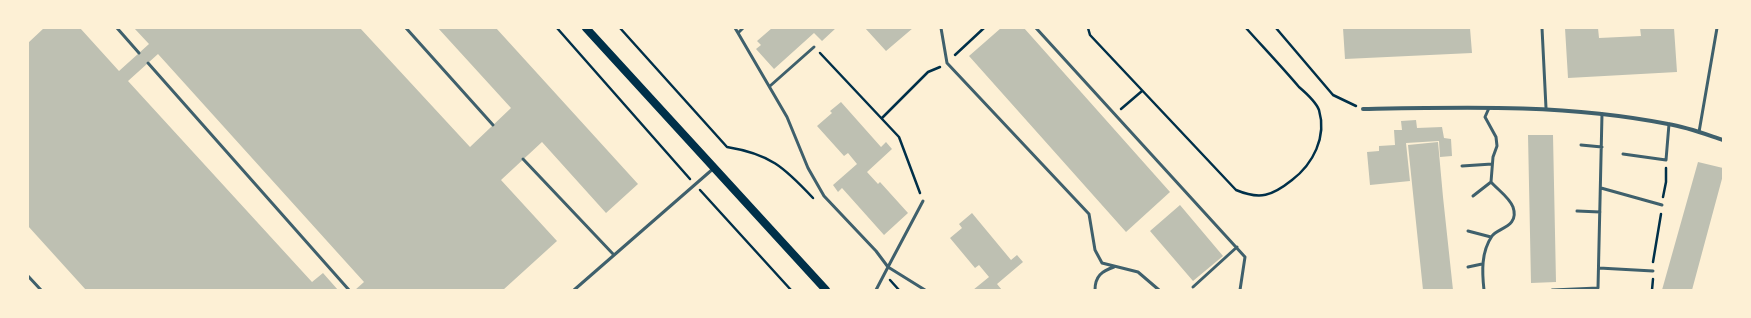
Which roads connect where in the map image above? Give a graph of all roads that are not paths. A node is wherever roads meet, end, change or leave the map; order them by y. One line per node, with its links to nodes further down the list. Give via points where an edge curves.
1 (117, 28): 12 (lane)
2 (406, 28): 20 (lane)
3 (586, 28): 29 (main road)
4 (735, 28): 10 (lane)
5 (743, 28): 10 (lane)
6 (941, 28): 43 (lane, via 947,63 1089,214 1095,250 1102,263)
7 (1036, 28): 39 (lane)
8 (1542, 28): 16 (lane)
9 (1717, 28): 21 (lane)
10 (738, 33): 14 (lane)
11 (814, 47): 14 (lane)
12 (139, 53)
13 (148, 63): 50 (lane)
14 (770, 86): 42 (lane, via 787,117 808,168 824,196)
15 (1490, 107): 16 (street); 17 (street); 27 (lane, via 1484,117 1496,137 1498,146)
16 (1546, 108): 18 (street)
17 (1363, 109)
18 (1602, 114): 19 (street); 24 (lane)
19 (1669, 124): 21 (street); 25 (lane, via 1666,160)
20 (493, 125)
21 (1699, 132): 22 (street)
22 (1723, 140)
23 (1581, 145): 24 (lane)
24 (1602, 147): 31 (lane)
25 (1623, 154)
26 (523, 159): 40 (lane)
27 (1492, 164): 28 (lane); 30 (lane)
28 (1462, 166)
29 (714, 168): 40 (lane); 52 (main road)
30 (1491, 182): 32 (lane); 38 (lane, via 1507,197 1514,216 1507,228 1494,233)
31 (1600, 188): 34 (lane); 36 (lane)
32 (1474, 196)
33 (923, 201): 42 (lane)
34 (1662, 205)
35 (1577, 211): 36 (lane)
36 (1600, 212): 45 (lane)
37 (1468, 230): 38 (lane)
38 (1491, 237): 41 (lane)
39 (1237, 247): 48 (lane); 57 (lane, via 1245,256)
40 (614, 255): 51 (lane)
41 (1482, 264): 44 (lane); 58 (lane)
42 (888, 267): 53 (lane); 54 (lane)
43 (1114, 267): 55 (lane, via 1102,271 1095,282); 56 (lane, via 1138,272)
44 (1468, 267)
45 (1598, 268): 46 (lane); 59 (lane, via 1598,288)
46 (1653, 271)
47 (28, 276): 49 (lane)
48 (1193, 287)
49 (41, 290)
50 (349, 290)
51 (574, 290)
52 (826, 290)
53 (876, 290)
54 (925, 290)
55 (1095, 290)
56 (1159, 290)
57 (1240, 290)
58 (1484, 290)
59 (1552, 290)

